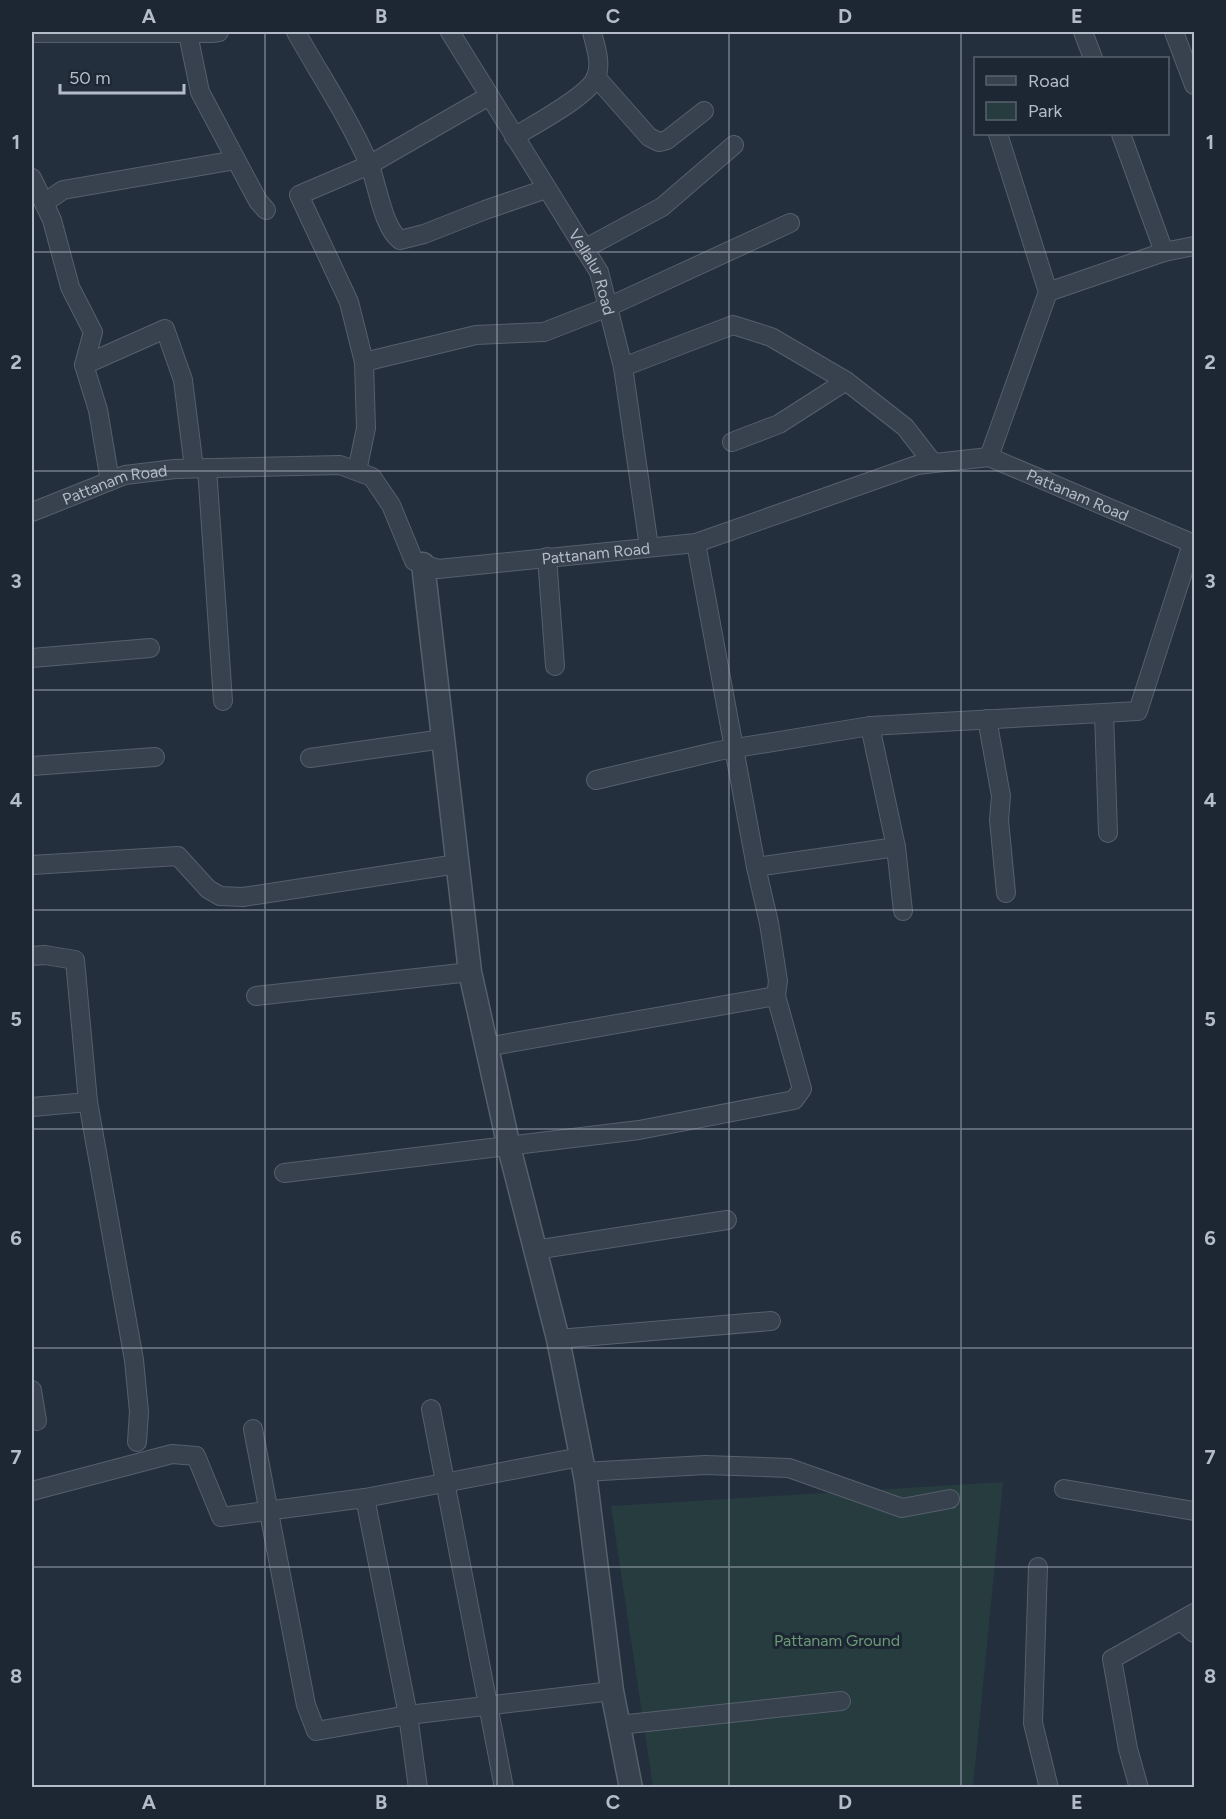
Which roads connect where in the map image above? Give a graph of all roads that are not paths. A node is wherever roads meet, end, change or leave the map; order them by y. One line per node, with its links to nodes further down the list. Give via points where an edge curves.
1 (219, 32): 8 (street)
2 (296, 32): 19 (street)
3 (450, 32): 12 (street, Vellalur Road)
4 (592, 32): 10 (street, via 598,63)
5 (1083, 32): 9 (street)
6 (1174, 32): 11 (street)
7 (32, 33): 8 (street)
8 (188, 34): 18 (street, via 200,92)
9 (1093, 57)
10 (596, 77): 13 (street, via 649,137 659,142); 16 (street, via 587,91)
11 (1194, 85)
12 (489, 96): 16 (street, Vellalur Road); 19 (street)
13 (704, 111)
14 (998, 135): 28 (street)
15 (1121, 135): 27 (street)
16 (514, 137): 21 (street, Vellalur Road)
17 (734, 145): 26 (street, via 662,207)
18 (236, 160): 22 (street, via 63,190); 23 (street)
19 (369, 165): 21 (street, via 389,224 400,240); 30 (street, via 299,195 349,302)
20 (32, 178): 22 (street)
21 (546, 189): 26 (street, Vellalur Road)
22 (44, 203): 31 (street, via 70,286 93,332)
23 (266, 210)
24 (790, 223): 29 (street)
25 (1194, 246): 27 (street)
26 (584, 249): 29 (street, Vellalur Road, via 599,272)
27 (1164, 252): 28 (street)
28 (1048, 292): 35 (street)
29 (608, 307): 30 (street, via 544,332 476,335); 32 (street, Vellalur Road)
30 (364, 362): 38 (street, via 366,428)
31 (84, 365): 37 (street, via 165,329 183,380); 39 (street, via 98,410)
32 (622, 367): 33 (street, via 733,325 771,336); 43 (street, Vellalur Road)
33 (846, 381): 34 (street, via 779,424); 36 (street, via 905,427)
34 (732, 442)
35 (989, 458): 36 (street, Pattanam Road); 42 (street, Pattanam Road)
36 (933, 463): 41 (street, Pattanam Road, via 917,465)
37 (200, 468): 38 (street, Pattanam Road, via 340,465); 39 (street, Pattanam Road, via 125,475); 49 (street)
38 (357, 471): 45 (street, Pattanam Road, via 372,477 391,505 414,561)
39 (110, 481): 40 (street, Pattanam Road)
40 (32, 512)
41 (696, 543): 43 (street, Pattanam Road); 54 (street)
42 (1193, 544): 50 (street, via 1138,711)
43 (649, 547): 44 (street, Pattanam Road)
44 (546, 557): 45 (street, Pattanam Road, via 438,569); 48 (street)
45 (423, 564): 53 (street)
46 (150, 648): 47 (street)
47 (32, 658)
48 (555, 666)
49 (223, 701)
50 (1104, 713): 51 (street); 59 (street)
51 (987, 719): 52 (street); 64 (street, via 1001,796 999,820)
52 (870, 726): 54 (street); 60 (street)
53 (443, 739): 56 (street); 61 (street)
54 (735, 748): 58 (street); 63 (street)
55 (155, 757): 57 (street)
56 (310, 758)
57 (32, 766)
58 (596, 780)
59 (1108, 833)
60 (896, 847): 63 (street); 65 (street)
61 (457, 864): 62 (street, via 243,897 220,896 208,889 178,856); 67 (street)
62 (32, 865)
63 (756, 867): 69 (street, via 778,981)
64 (1006, 893)
65 (903, 911)
66 (32, 956): 71 (street, via 75,960)
67 (470, 972): 68 (street); 70 (street)
68 (256, 996)
69 (776, 996): 70 (street); 73 (street, via 801,1089 794,1100 639,1130)
70 (486, 1047): 73 (street)
71 (88, 1102): 72 (street); 83 (street, via 134,1360 139,1412)
72 (32, 1107)
73 (509, 1147): 74 (street); 76 (street)
74 (284, 1173)
75 (727, 1220): 76 (street)
76 (535, 1250): 78 (street)
77 (771, 1321): 78 (street)
78 (558, 1339): 84 (street)
79 (32, 1390): 81 (street)
80 (431, 1409): 85 (street)
81 (37, 1421)
82 (253, 1429): 90 (street)
83 (136, 1442)
84 (582, 1465): 85 (street); 89 (street, via 789,1468 902,1508); 95 (street)
85 (446, 1483): 88 (street); 97 (street)
86 (1064, 1489): 91 (street)
87 (32, 1491): 90 (street, via 172,1454 196,1456 221,1517)
88 (365, 1498): 90 (street); 98 (street)
89 (950, 1499)
90 (269, 1511): 98 (street, via 306,1705 316,1731)
91 (1194, 1511)
92 (1038, 1567): 103 (street, via 1033,1723)
93 (1188, 1617): 94 (street); 104 (street, via 1112,1659)
94 (1194, 1633)
95 (612, 1691): 97 (street); 99 (street)
96 (841, 1701): 99 (street)
97 (488, 1706): 98 (street); 101 (street)
98 (408, 1715): 100 (street)
99 (619, 1725): 102 (street)
100 (418, 1788)
101 (504, 1788)
102 (631, 1788)
103 (1049, 1788)
104 (1139, 1788)

